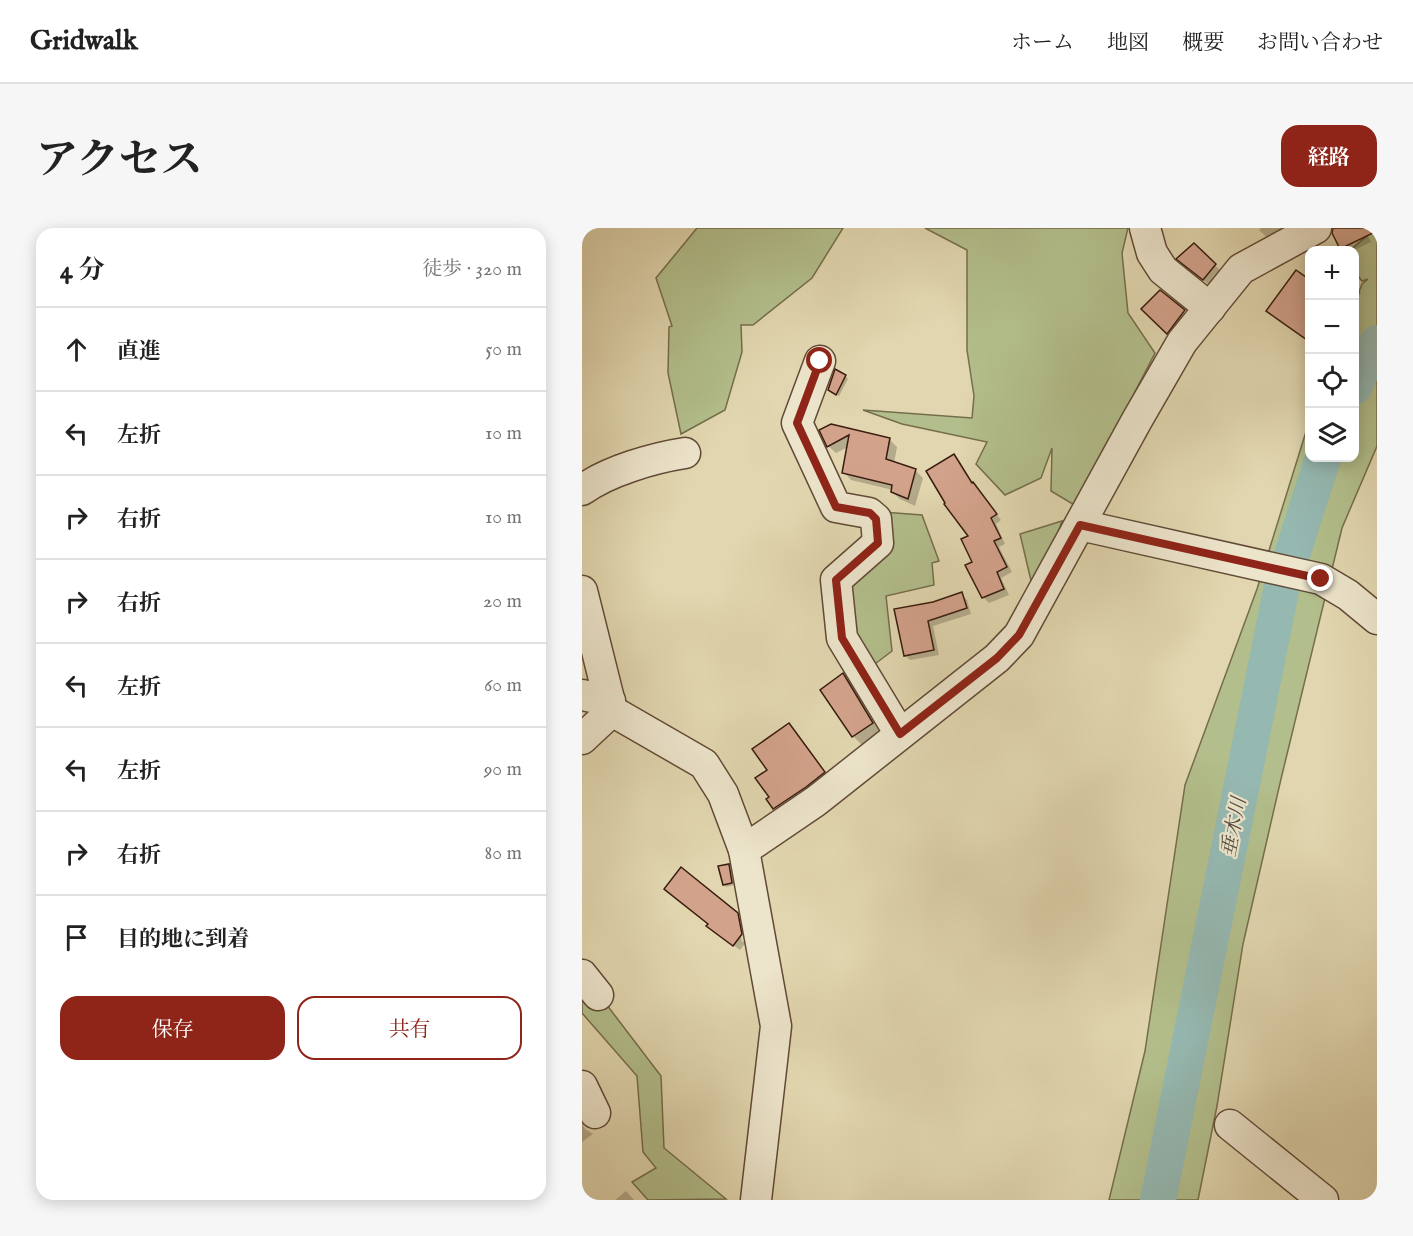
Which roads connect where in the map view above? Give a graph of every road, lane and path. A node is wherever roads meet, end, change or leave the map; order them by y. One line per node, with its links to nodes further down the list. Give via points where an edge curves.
1 (1145, 228): 3 (street, via 1152,253 1163,270)
2 (1316, 228): 3 (street, via 1241,269)
3 (1210, 308): 7 (street, via 1182,342)
4 (820, 361): 11 (street, via 797,423 836,507 870,513 876,519 878,543 836,580 842,638)
5 (685, 453): 6 (street, via 658,457 595,481)
6 (582, 490)
7 (1080, 525): 9 (street, via 1321,579); 11 (street, via 1019,635 997,658)
8 (582, 591): 10 (street)
9 (1377, 619)
10 (601, 702): 12 (street); 13 (street, via 704,764 723,794)
11 (900, 734): 13 (street, via 816,801)
12 (582, 739)
13 (744, 850): 15 (street, via 776,1026)
14 (1230, 1125): 16 (street)
15 (756, 1200)
16 (1323, 1200)

